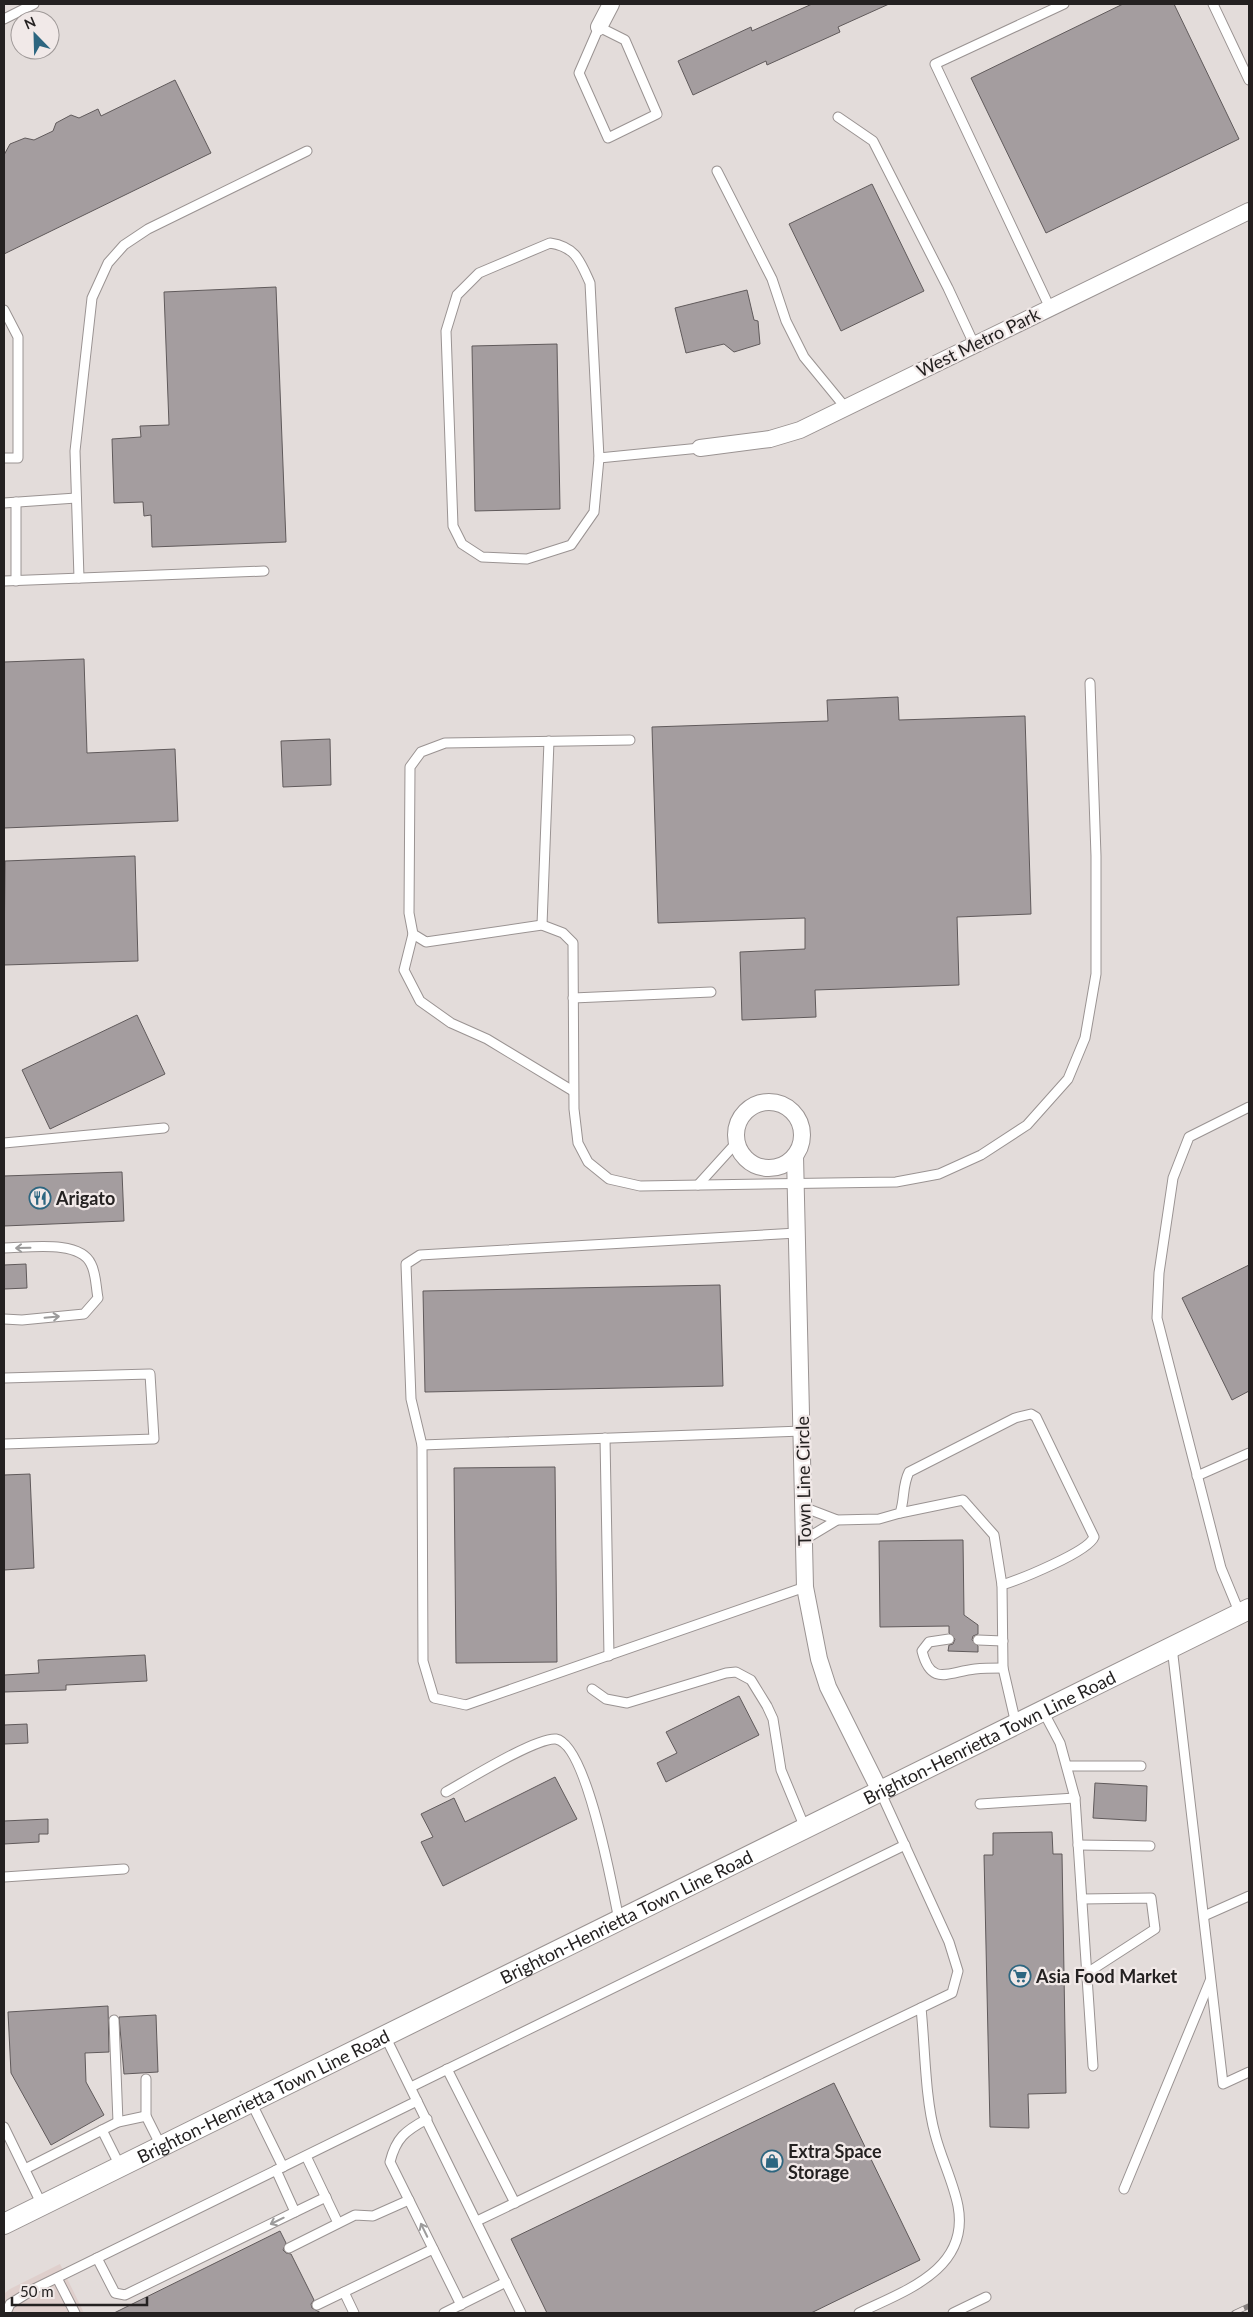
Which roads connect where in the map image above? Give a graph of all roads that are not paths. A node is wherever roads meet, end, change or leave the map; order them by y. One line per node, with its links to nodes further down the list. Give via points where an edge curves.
1 (34, 4): 5 (lane)
2 (611, 4): 6 (street)
3 (1064, 4): 12 (lane, via 935,64)
4 (1213, 4): 7 (lane)
5 (4, 19)
6 (599, 27): 6 (lane, via 578,73 608,138 657,114 624,40)
7 (1249, 80)
8 (838, 117): 14 (lane, via 873,141)
9 (307, 151): 19 (lane, via 148,229 124,245 108,262 92,298 76,450)
10 (718, 171): 15 (lane, via 772,279 786,321 804,357)
11 (1249, 211): 12 (street, West Metro Park)
12 (1050, 308): 14 (street, West Metro Park)
13 (4, 310): 17 (lane, via 18,337 18,458)
14 (974, 344): 15 (street, West Metro Park)
15 (845, 407): 16 (street, West Metro Park, via 800,430 770,439)
16 (700, 448): 18 (lane)
17 (4, 458)
18 (599, 458): 18 (lane, via 590,283 578,258 564,245 550,243 479,273 457,295 446,331 453,526 462,544 482,557 527,559 571,544 594,512)
19 (76, 498): 20 (lane); 23 (lane)
20 (16, 502): 21 (lane); 25 (lane)
21 (4, 503)
22 (264, 570): 23 (lane)
23 (79, 578): 25 (lane)
24 (4, 581): 25 (lane)
25 (16, 581)
26 (1090, 683): 39 (lane, via 1096,974 1086,1038 1068,1079 1027,1125 981,1155 939,1174 896,1182)
27 (630, 740): 28 (lane)
28 (549, 741): 29 (lane); 30 (lane, via 445,743 421,752 410,767 409,914)
29 (542, 925): 30 (lane, via 426,942); 32 (lane, via 564,933 573,944)
30 (413, 934): 33 (lane, via 404,970 420,1001 451,1023 486,1039)
31 (711, 992): 32 (lane)
32 (573, 998): 33 (lane)
33 (573, 1091): 40 (lane, via 578,1143 588,1162 609,1179 640,1186)
34 (1249, 1107): 50 (lane, via 1189,1137 1173,1178 1159,1273 1157,1318)
35 (164, 1128): 36 (lane)
36 (4, 1142)
37 (737, 1142): 38 (street, via 747,1160 756,1166 777,1168); 38 (street, Town Line Circle, via 736,1131 746,1112 755,1106 777,1103 787,1107 801,1125 800,1147); 40 (lane)
38 (795, 1156): 39 (street, Town Line Circle)
39 (796, 1184): 40 (lane); 41 (street, Town Line Circle)
40 (698, 1185)
41 (797, 1233): 45 (street, Town Line Circle); 48 (lane, via 420,1255 406,1264 411,1399)
42 (4, 1248): 43 (lane, one-way to 42, via 84,1314 98,1298 91,1263 77,1250)
43 (4, 1319)
44 (4, 1378): 47 (lane, via 150,1374 154,1439)
45 (802, 1431): 46 (lane); 51 (street, Town Line Circle)
46 (605, 1438): 48 (lane); 62 (lane)
47 (4, 1444)
48 (422, 1444): 62 (lane, via 423,1662 434,1698 466,1704)
49 (1249, 1452): 50 (lane)
50 (1197, 1476): 57 (lane, via 1221,1568)
51 (803, 1507): 53 (lane); 54 (street, Town Line Circle)
52 (900, 1513): 53 (lane, via 879,1519); 55 (lane, via 963,1500 994,1535); 55 (lane, via 904,1504 902,1492 909,1472 1015,1418 1031,1414 1036,1417 1094,1536 1087,1546 1026,1577)
53 (837, 1520): 54 (lane)
54 (804, 1540): 56 (street, Town Line Circle)
55 (1002, 1585): 60 (lane)
56 (805, 1587): 62 (lane); 69 (street, Town Line Circle, via 828,1687)
57 (1245, 1612): 61 (street, Brighton-Henrietta Town Line Road)
58 (949, 1639): 63 (lane, via 929,1642 922,1651 925,1663 934,1674 944,1676 975,1669)
59 (978, 1640): 60 (lane)
60 (1003, 1641): 63 (lane)
61 (1172, 1647): 65 (street, Brighton-Henrietta Town Line Road); 81 (lane)
62 (609, 1656)
63 (1003, 1668): 66 (lane)
64 (592, 1689): 73 (lane, via 606,1699 627,1703 726,1673 744,1674 751,1680 773,1720 782,1770)
65 (1044, 1711): 66 (street, Brighton-Henrietta Town Line Road); 67 (lane)
66 (1016, 1724): 69 (street, Brighton-Henrietta Town Line Road)
67 (1068, 1766): 68 (lane); 71 (lane)
68 (1141, 1766)
69 (880, 1791): 73 (street, Brighton-Henrietta Town Line Road); 74 (lane)
70 (446, 1792): 82 (lane, via 530,1746 556,1740 563,1743 589,1792 598,1820)
71 (1075, 1798): 72 (lane); 75 (lane)
72 (980, 1804)
73 (805, 1828): 82 (street, Brighton-Henrietta Town Line Road)
74 (905, 1845): 85 (lane, via 949,1942 958,1971 952,1993); 89 (lane)
75 (1078, 1845): 76 (lane); 80 (lane)
76 (1150, 1846)
77 (124, 1869): 78 (lane)
78 (4, 1877)
79 (1249, 1896): 81 (lane)
80 (1082, 1899): 83 (lane); 83 (lane, via 1151,1898 1155,1929)
81 (1204, 1916): 84 (lane)
82 (619, 1920): 87 (street, Brighton-Henrietta Town Line Road)
83 (1087, 1974): 88 (lane)
84 (1211, 1978): 90 (lane, via 1223,2084); 105 (lane)
85 (921, 2008): 108 (lane); 128 (lane, via 935,2134 953,2188 960,2227 948,2257 924,2281)
86 (114, 2020): 97 (lane)
87 (385, 2036): 92 (lane); 94 (street, Brighton-Henrietta Town Line Road)
88 (1093, 2066)
89 (448, 2069): 92 (lane); 108 (lane)
90 (1249, 2072)
91 (146, 2079): 95 (lane)
92 (411, 2087): 93 (lane)
93 (417, 2101): 96 (lane); 101 (lane)
94 (251, 2102): 100 (street, Brighton-Henrietta Town Line Road); 104 (lane)
95 (146, 2116): 97 (lane); 100 (lane)
96 (427, 2119): 107 (lane, via 412,2127 395,2143 390,2162); 111 (lane)
97 (118, 2122): 99 (lane)
98 (4, 2127): 103 (lane)
99 (102, 2130): 102 (lane); 103 (lane)
100 (161, 2146): 102 (street, Brighton-Henrietta Town Line Road)
101 (306, 2156): 104 (lane); 106 (lane)
102 (120, 2166): 109 (street, Brighton-Henrietta Town Line Road)
103 (24, 2169): 109 (lane)
104 (280, 2169): 110 (lane); 116 (lane)
105 (1124, 2189)
106 (326, 2197): 110 (lane); 112 (lane)
107 (409, 2200): 112 (lane, via 373,2216 356,2214); 115 (lane, one-way to 107)
108 (515, 2203): 111 (lane)
109 (42, 2205): 113 (street, Brighton-Henrietta Town Line Road)
110 (295, 2212): 116 (lane, one-way to 116, via 125,2295 115,2293)
111 (476, 2222): 118 (lane)
112 (338, 2223): 114 (lane)
113 (4, 2224)
114 (289, 2248)
115 (433, 2249): 119 (lane); 122 (lane)
116 (97, 2258): 117 (lane)
117 (57, 2278): 124 (lane, via 10,2304); 125 (lane)
118 (506, 2282): 122 (lane); 123 (lane)
119 (344, 2292): 121 (lane); 126 (lane)
120 (986, 2297): 129 (lane)
121 (317, 2305)
122 (461, 2305): 127 (lane)
123 (518, 2312)
124 (6, 2313)
125 (75, 2313)
126 (354, 2313)
127 (444, 2313)
128 (859, 2313)
129 (953, 2313)

